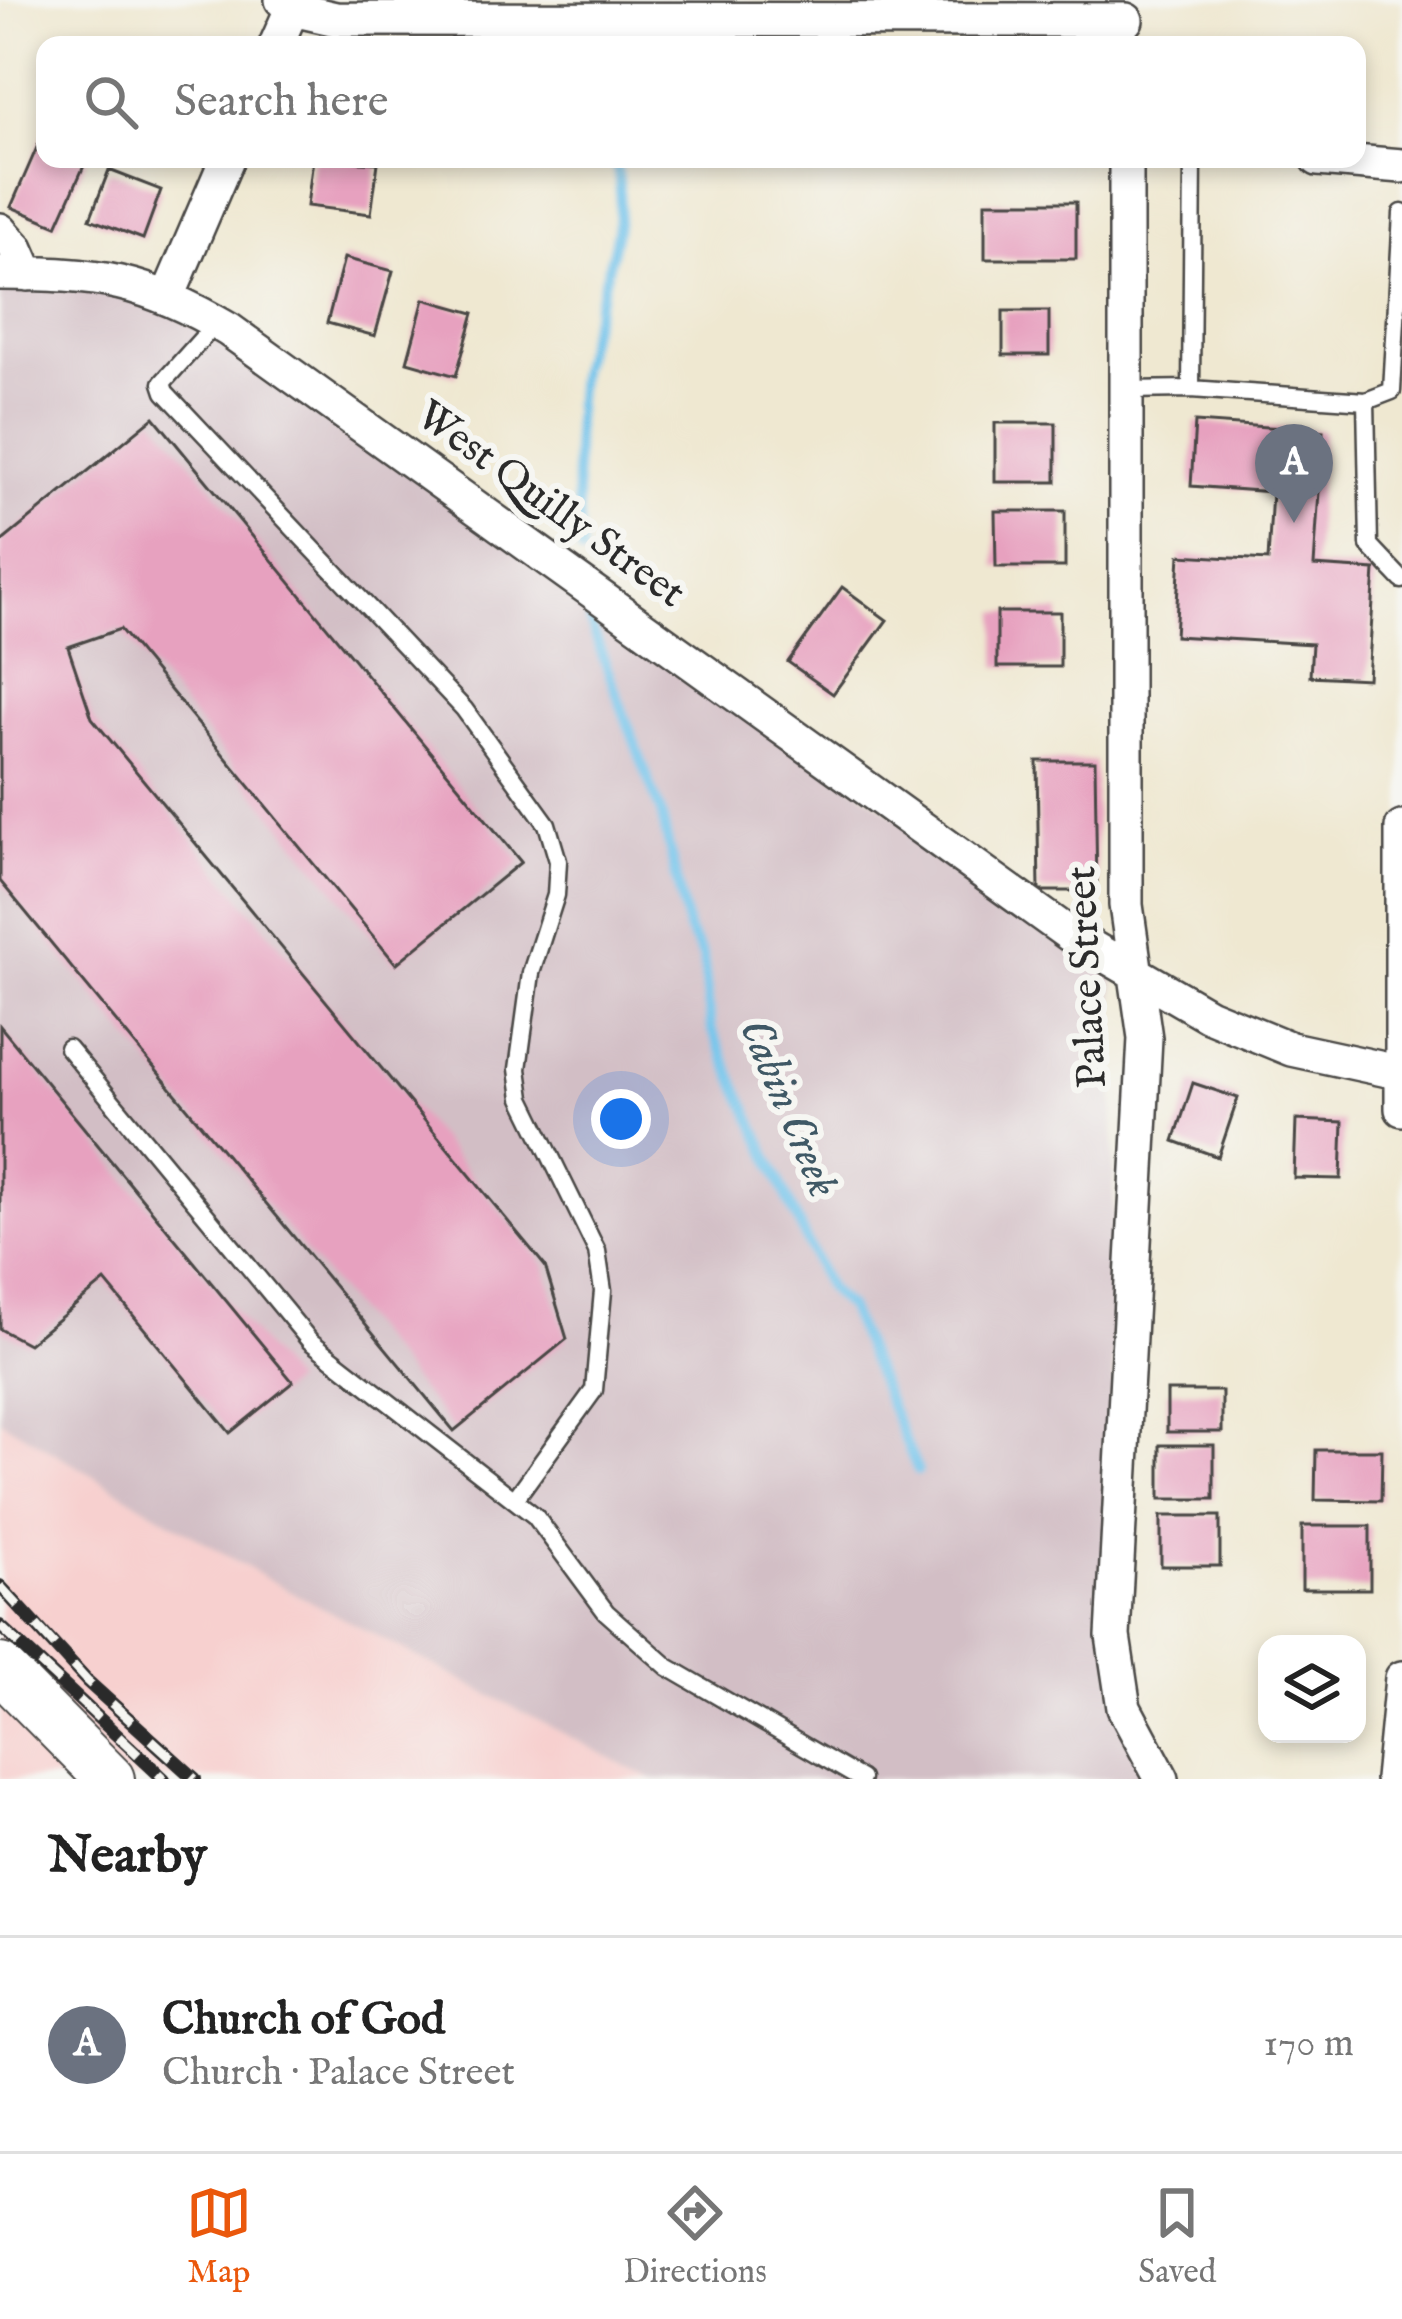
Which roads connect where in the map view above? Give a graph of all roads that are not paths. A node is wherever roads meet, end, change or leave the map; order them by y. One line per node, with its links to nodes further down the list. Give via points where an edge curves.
1 (290, 3): 2 (street, via 336,20); 3 (street)
2 (1126, 22)
3 (279, 36)
4 (1366, 163): 5 (street)
5 (1402, 166)
6 (223, 168): 12 (street)
7 (1126, 168): 15 (street, Palace Street)
8 (1193, 168): 14 (lane)
9 (1402, 213): 16 (lane, via 1396,385)
10 (0, 230): 11 (street, via 17,248)
11 (14, 273): 12 (street, West Quilly Street, via 106,278)
12 (169, 294): 13 (street, West Quilly Street)
13 (217, 322): 19 (street, West Quilly Street, via 1072,936); 23 (lane, via 173,365 165,392 464,709 547,824 558,860 518,1069 522,1098 597,1251 603,1291 594,1390)
14 (1191, 389): 15 (lane); 16 (lane)
15 (1126, 390): 19 (street, Palace Street, via 1126,905)
16 (1366, 400): 17 (lane, via 1369,544)
17 (1402, 580)
18 (1402, 828): 21 (street)
19 (1136, 972): 21 (street, West Quilly Street, via 1208,1015 1292,1049); 28 (street, Palace Street, via 1145,1038 1113,1636 1124,1708)
20 (68, 1048): 23 (lane, via 310,1341)
21 (1401, 1073): 22 (street)
22 (1402, 1108)
23 (515, 1499): 27 (lane, via 606,1612 668,1667)
24 (0, 1668): 26 (main road)
25 (1402, 1678): 29 (street)
26 (110, 1779)
27 (862, 1779)
28 (1162, 1779)
29 (1392, 1779)

